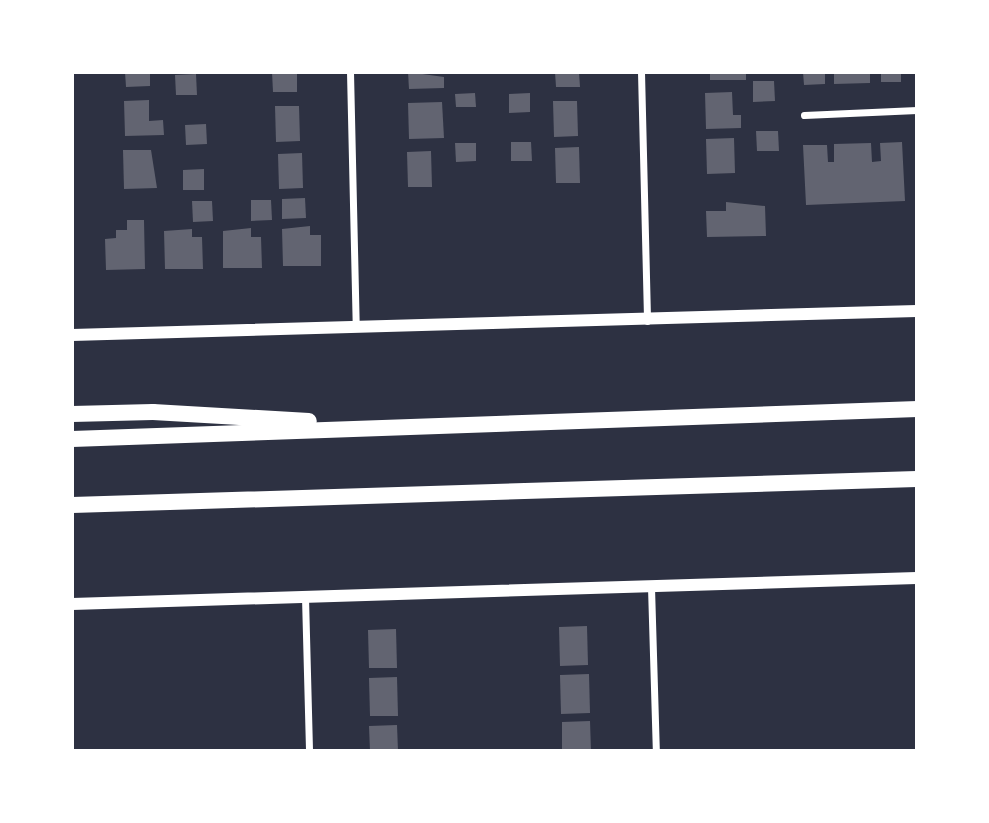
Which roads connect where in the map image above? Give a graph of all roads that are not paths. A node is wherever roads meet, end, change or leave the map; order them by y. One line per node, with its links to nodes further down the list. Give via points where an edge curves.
1 (350, 72): 7 (street)
2 (641, 72): 6 (street)
3 (917, 110): 4 (street)
4 (804, 116)
5 (917, 311): 6 (main road)
6 (647, 321): 7 (main road)
7 (356, 328): 8 (main road)
8 (72, 335)
9 (917, 409): 11 (highway)
10 (72, 414): 11 (highway, via 153,412)
11 (402, 427): 12 (highway)
12 (72, 439)
13 (917, 479): 14 (highway)
14 (105, 504): 15 (highway); 16 (highway)
15 (72, 505)
16 (72, 512)
17 (917, 578): 18 (main road)
18 (651, 587): 19 (main road); 22 (street)
19 (305, 597): 20 (main road); 21 (street)
20 (72, 604)
21 (309, 751)
22 (656, 751)

